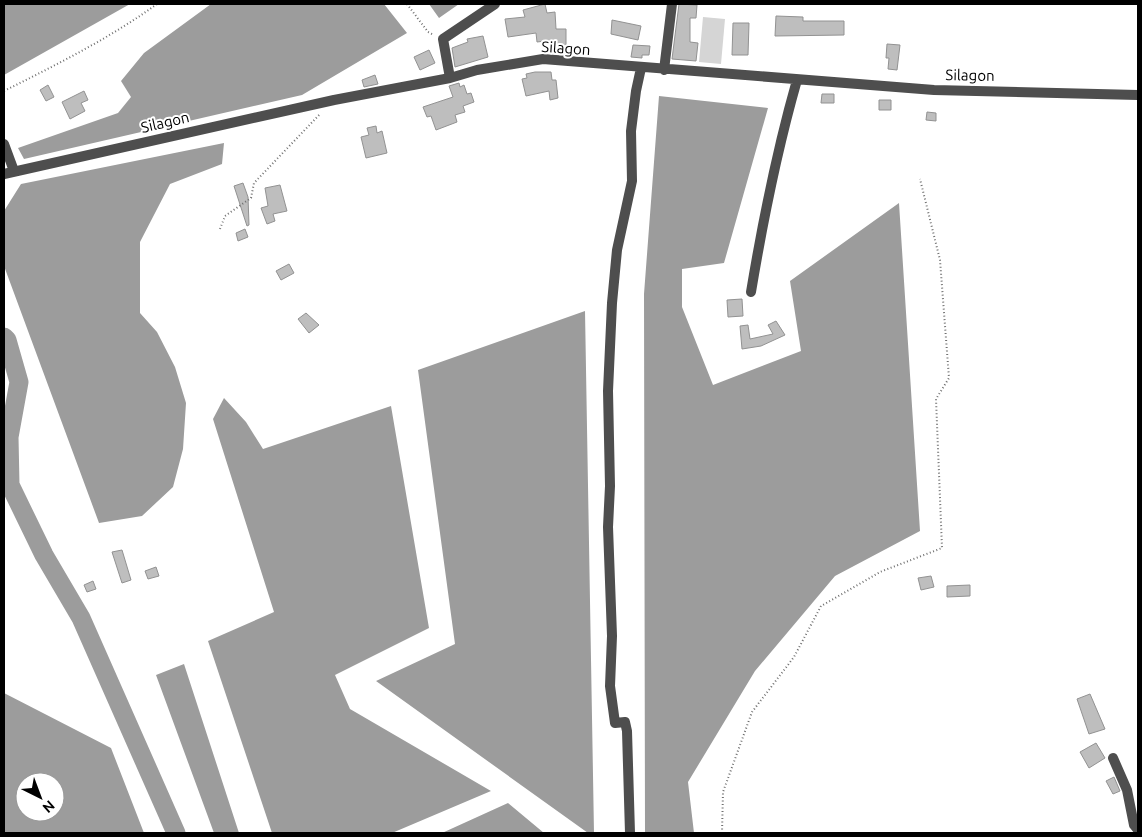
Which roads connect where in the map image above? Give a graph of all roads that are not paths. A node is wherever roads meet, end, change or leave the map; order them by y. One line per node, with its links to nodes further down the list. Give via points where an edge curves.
1 (495, 4): 5 (street, via 443,39)
2 (672, 4): 4 (street)
3 (641, 68): 4 (street, Silagon); 5 (street, Silagon, via 543,59); 14 (street, via 631,131 632,181 618,250 612,304 608,392 610,686 615,723 626,722)
4 (664, 70): 6 (street, Silagon)
5 (450, 78): 9 (street, Silagon, via 334,100)
6 (797, 80): 7 (street, Silagon, via 934,90); 11 (street, via 765,208)
7 (1138, 95)
8 (4, 144): 9 (street)
9 (14, 171): 10 (street, Silagon)
10 (4, 174)
11 (751, 292)
12 (1112, 758): 13 (street, via 1128,790 1134,825)
13 (1138, 830)
14 (630, 833)

